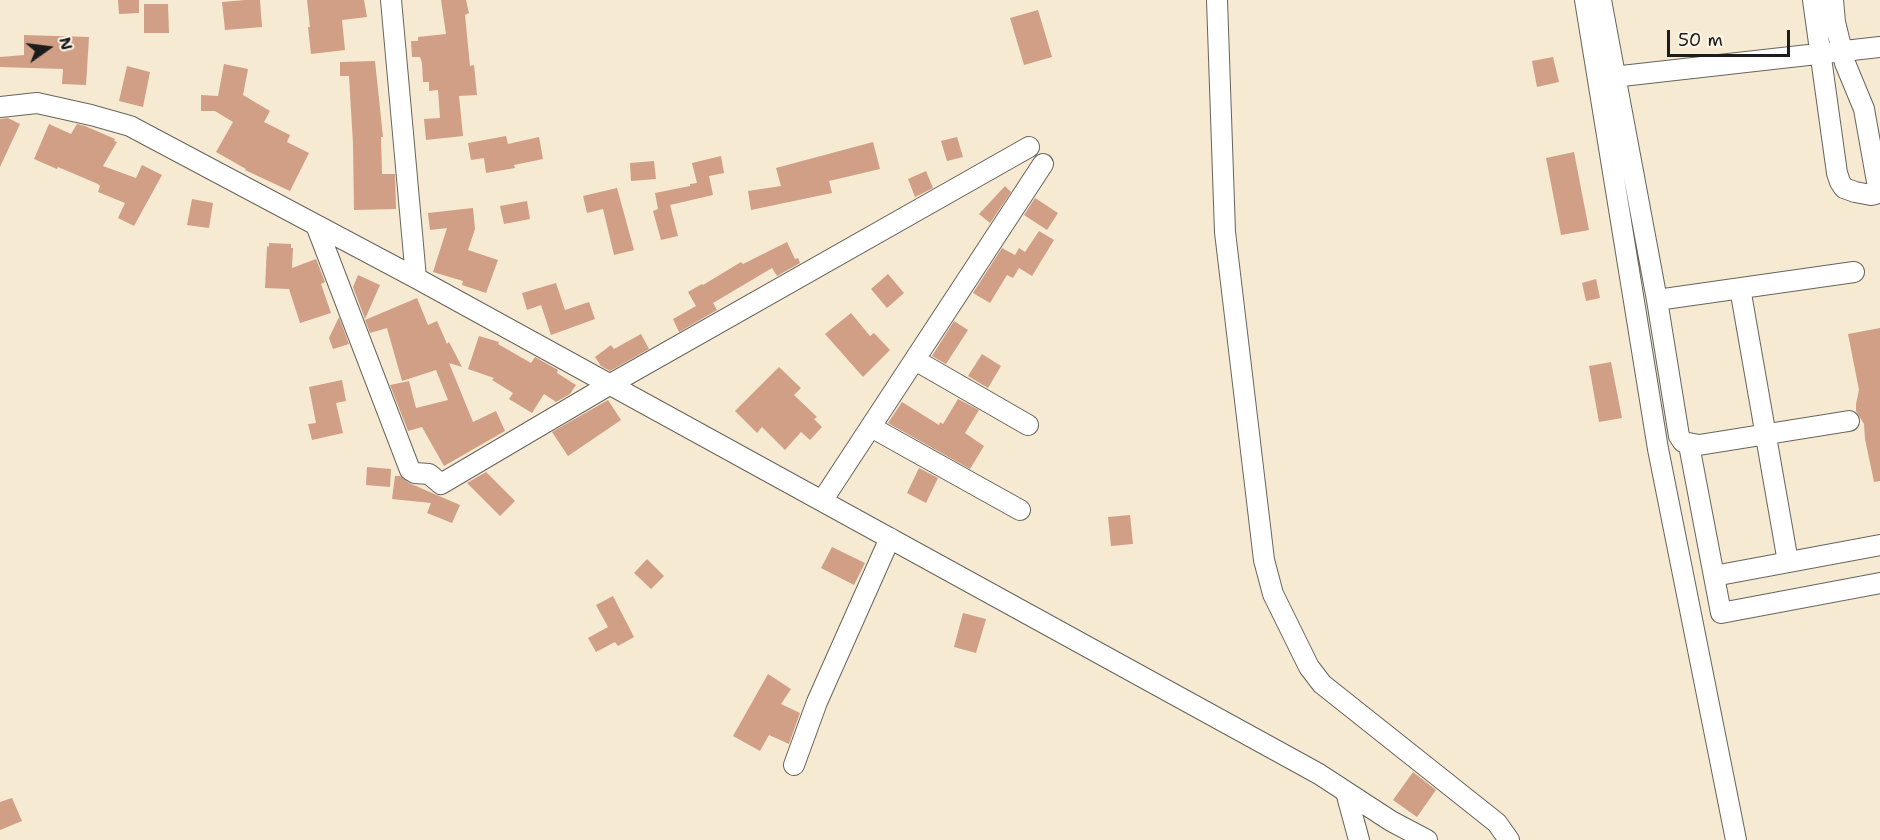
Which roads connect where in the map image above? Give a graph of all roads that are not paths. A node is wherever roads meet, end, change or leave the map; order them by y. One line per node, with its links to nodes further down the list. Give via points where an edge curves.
1 (391, 0): 16 (street)
2 (1217, 0): 37 (street, via 1225,232 1264,560 1273,594 1309,667 1322,684 1497,823)
3 (1585, 0): 10 (street)
4 (1600, 0): 10 (street)
5 (1813, 0): 9 (street)
6 (1833, 0): 8 (street)
7 (1880, 47): 8 (street)
8 (1842, 53): 9 (street); 9 (street, via 1864,110 1879,193 1871,195 1844,188 1840,182)
9 (1820, 55): 10 (street)
10 (1607, 77): 18 (street); 38 (street, via 1658,449)
11 (0, 107): 14 (street, via 37,104 130,126)
12 (1029, 147): 20 (street)
13 (1043, 164): 19 (street)
14 (316, 225): 16 (street); 20 (street, via 413,472 429,474 438,483 444,483)
15 (1854, 272): 17 (street)
16 (416, 278): 20 (street)
17 (1740, 288): 18 (street); 24 (street)
18 (1657, 300): 25 (street, via 1679,436)
19 (915, 360): 22 (street); 23 (street)
20 (609, 385): 26 (street)
21 (1849, 421): 24 (street)
22 (1028, 425)
23 (871, 428): 26 (street); 27 (street)
24 (1765, 435): 25 (street); 30 (street)
25 (1689, 445): 31 (street)
26 (822, 501): 28 (street)
27 (1020, 510)
28 (890, 538): 33 (street, via 817,702); 34 (street)
29 (1880, 545): 30 (street)
30 (1788, 562): 31 (street)
31 (1714, 576): 32 (street, via 1721,612)
32 (1880, 583)
33 (794, 765)
34 (1346, 792): 35 (street); 36 (street)
35 (1359, 840)
36 (1427, 840)
37 (1509, 840)
38 (1736, 840)

